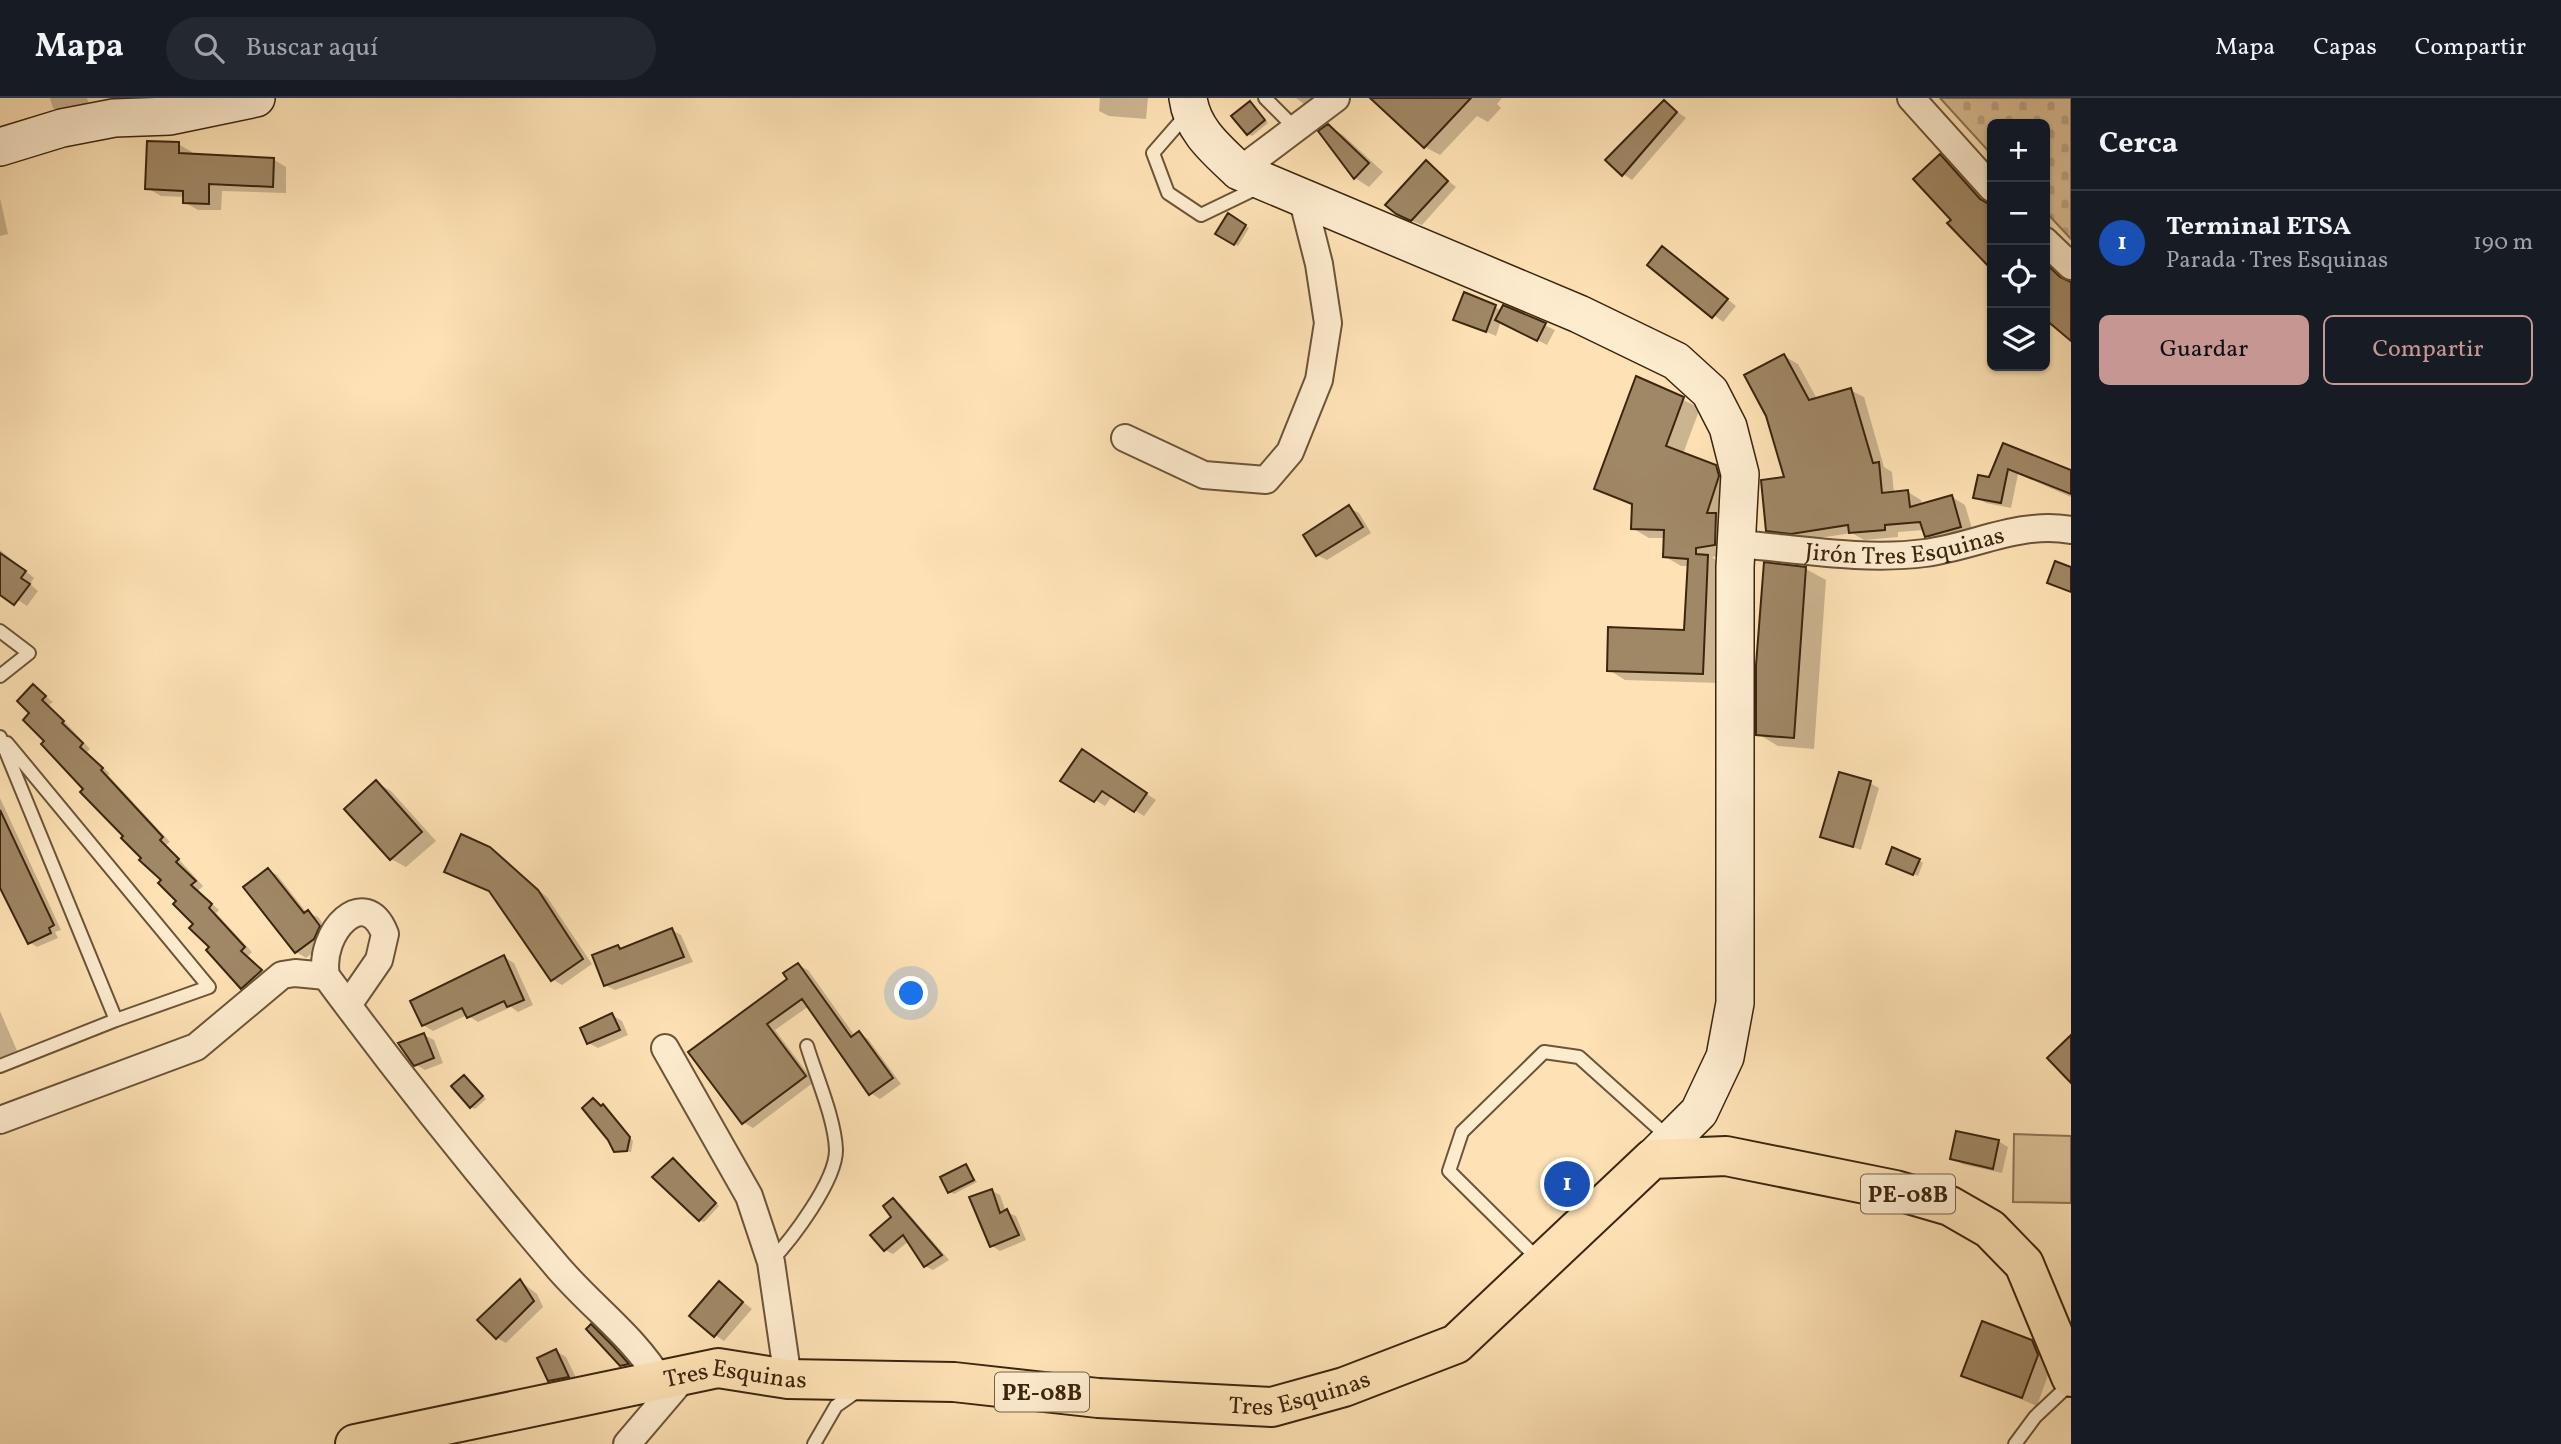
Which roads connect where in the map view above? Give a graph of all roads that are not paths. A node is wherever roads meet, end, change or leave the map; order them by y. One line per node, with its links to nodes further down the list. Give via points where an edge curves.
1 (256, 98): 7 (main road, via 182,114 114,118 62,128)
2 (1265, 98): 6 (lane)
3 (1336, 98): 6 (street)
4 (1911, 98): 9 (street)
5 (1189, 104): 8 (main road, via 1207,141); 8 (lane, via 1153,153 1168,193 1201,215)
6 (1295, 128): 8 (street)
7 (0, 148)
8 (1254, 177): 10 (main road)
9 (1987, 182)
10 (1302, 197): 13 (street, via 1328,323 1319,380 1290,452 1266,480 1204,475); 15 (main road, via 1491,274 1676,361 1710,392 1728,427 1740,474)
11 (2049, 245): 12 (street)
12 (2071, 266)
13 (1125, 439)
14 (2071, 530): 15 (street, Jirón Tres Esquinas, via 2020,528 1923,553)
15 (1738, 544): 26 (main road, via 1735,1003 1725,1057 1699,1112)
16 (0, 631): 17 (lane, via 29,653)
17 (0, 676)
18 (0, 736): 21 (lane); 21 (lane, via 209,987)
19 (326, 976): 20 (street); 20 (street, via 326,945 339,923 356,914 376,920 385,934 379,960); 25 (street, via 282,975 196,1047)
20 (348, 1006): 32 (street, via 400,1078 540,1246)
21 (116, 1020): 24 (lane)
22 (807, 1046): 27 (lane, via 836,1152 827,1181)
23 (665, 1048): 27 (street, via 749,1196)
24 (0, 1066)
25 (0, 1120)
26 (1662, 1149): 28 (highway, Tres Esquinas / PE-08B); 28 (lane, via 1579,1057 1544,1052 1513,1079 1462,1132 1449,1171); 29 (highway, PE-08B, via 1726,1156 1895,1190 1950,1206 1990,1229 2024,1264)
27 (771, 1262): 31 (street)
28 (1542, 1263): 30 (highway, Tres Esquinas / PE-08B, via 1456,1345 1272,1408)
29 (2071, 1377)
30 (877, 1378): 31 (highway, Tres Esquinas / PE-08B); 36 (lane, via 836,1406)
31 (788, 1379): 32 (highway, Tres Esquinas / PE-08B, via 718,1368)
32 (672, 1380): 34 (highway, Tres Esquinas / PE-08B); 35 (street)
33 (2071, 1382): 37 (lane)
34 (355, 1444)
35 (626, 1444)
36 (814, 1444)
37 (2015, 1444)

